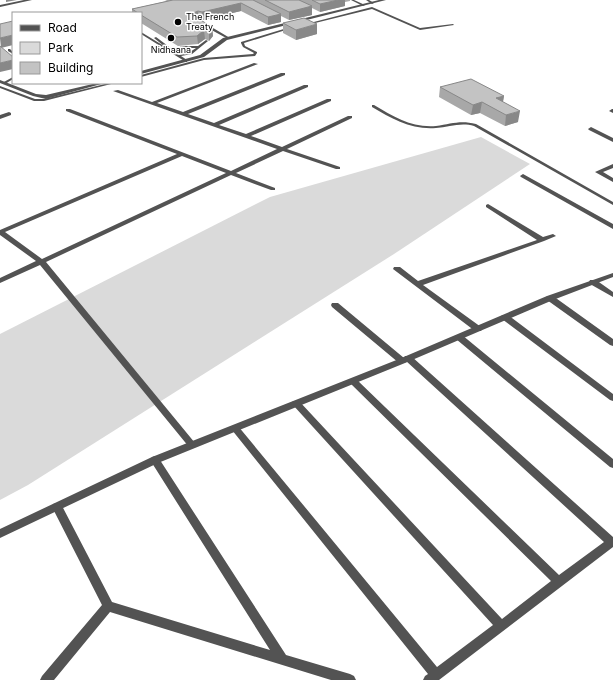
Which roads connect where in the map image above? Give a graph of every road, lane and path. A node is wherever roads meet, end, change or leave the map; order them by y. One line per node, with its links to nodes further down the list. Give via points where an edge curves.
1 (0, 0): 7 (street)
2 (30, 0): 7 (street)
3 (352, 0): 9 (lane)
4 (367, 0): 6 (lane)
5 (384, 0): 6 (street)
6 (373, 3): 9 (street)
7 (7, 4): 10 (street)
8 (348, 5): 11 (street)
9 (364, 5): 11 (street)
10 (0, 6)
11 (353, 7): 13 (street)
12 (314, 12): 13 (street)
13 (320, 16): 16 (street)
14 (282, 20): 16 (street)
15 (200, 22): 21 (lane)
16 (288, 23): 21 (street)
17 (454, 25): 18 (lane, via 420,29 372,8)
18 (301, 26)
19 (294, 28): 30 (lane, via 242,43 255,51 254,55 204,59)
20 (142, 34): 25 (lane, via 166,50)
21 (229, 38): 28 (street, via 220,41 202,56)
22 (207, 42): 23 (lane)
23 (199, 47): 25 (lane); 27 (lane, via 191,53)
24 (9, 50): 26 (lane)
25 (170, 50): 27 (lane)
26 (12, 53)
27 (179, 56): 28 (lane)
28 (186, 61): 31 (street)
29 (256, 64): 40 (street)
30 (142, 74)
31 (142, 74)
32 (283, 74): 44 (street)
33 (12, 78): 34 (lane)
34 (1, 84): 35 (street, via 46,97); 36 (lane, via 35,100)
35 (99, 84)
36 (109, 84)
37 (306, 86): 47 (street)
38 (116, 91): 40 (street)
39 (329, 100): 49 (street)
40 (153, 104): 44 (street)
41 (373, 106): 59 (lane, via 399,122 414,126 433,127 459,122 475,125)
42 (68, 110): 52 (street)
43 (9, 114): 45 (street)
44 (183, 114): 47 (street)
45 (0, 117)
46 (350, 118): 51 (street)
47 (215, 126): 49 (street)
48 (591, 129): 50 (street)
49 (246, 136): 51 (street)
50 (613, 140)
51 (283, 149): 54 (street); 55 (street)
52 (182, 154): 55 (street); 62 (street)
53 (613, 166): 57 (street, via 598,172)
54 (338, 168)
55 (232, 173): 58 (street); 65 (street)
56 (523, 176): 61 (street)
57 (613, 180)
58 (273, 189)
59 (613, 204)
60 (488, 206): 64 (street)
61 (613, 227)
62 (0, 232): 65 (street)
63 (553, 236): 64 (street)
64 (542, 240): 70 (street)
65 (42, 262): 68 (street); 83 (street)
66 (397, 269): 70 (street)
67 (613, 275): 69 (street)
68 (0, 281)
69 (594, 282): 71 (street); 72 (street)
70 (418, 284): 75 (street)
71 (613, 295)
72 (550, 298): 74 (street); 77 (street)
73 (334, 305): 78 (street)
74 (505, 317): 75 (street); 80 (street)
75 (478, 329): 76 (street)
76 (459, 337): 78 (street); 85 (street)
77 (613, 343)
78 (405, 360): 79 (street); 88 (street)
79 (353, 380): 81 (street); 89 (street)
80 (613, 398)
81 (296, 403): 82 (street); 91 (street)
82 (235, 428): 83 (street); 93 (street)
83 (192, 445): 84 (street)
84 (155, 460): 86 (street); 92 (street)
85 (613, 464)
86 (57, 507): 87 (street); 90 (street)
87 (0, 534)
88 (612, 541): 89 (street)
89 (559, 582): 91 (street)
90 (108, 606): 92 (street); 94 (street)
91 (501, 626): 93 (street)
92 (282, 659): 95 (street)
93 (433, 678)
94 (46, 680)
95 (350, 680)

